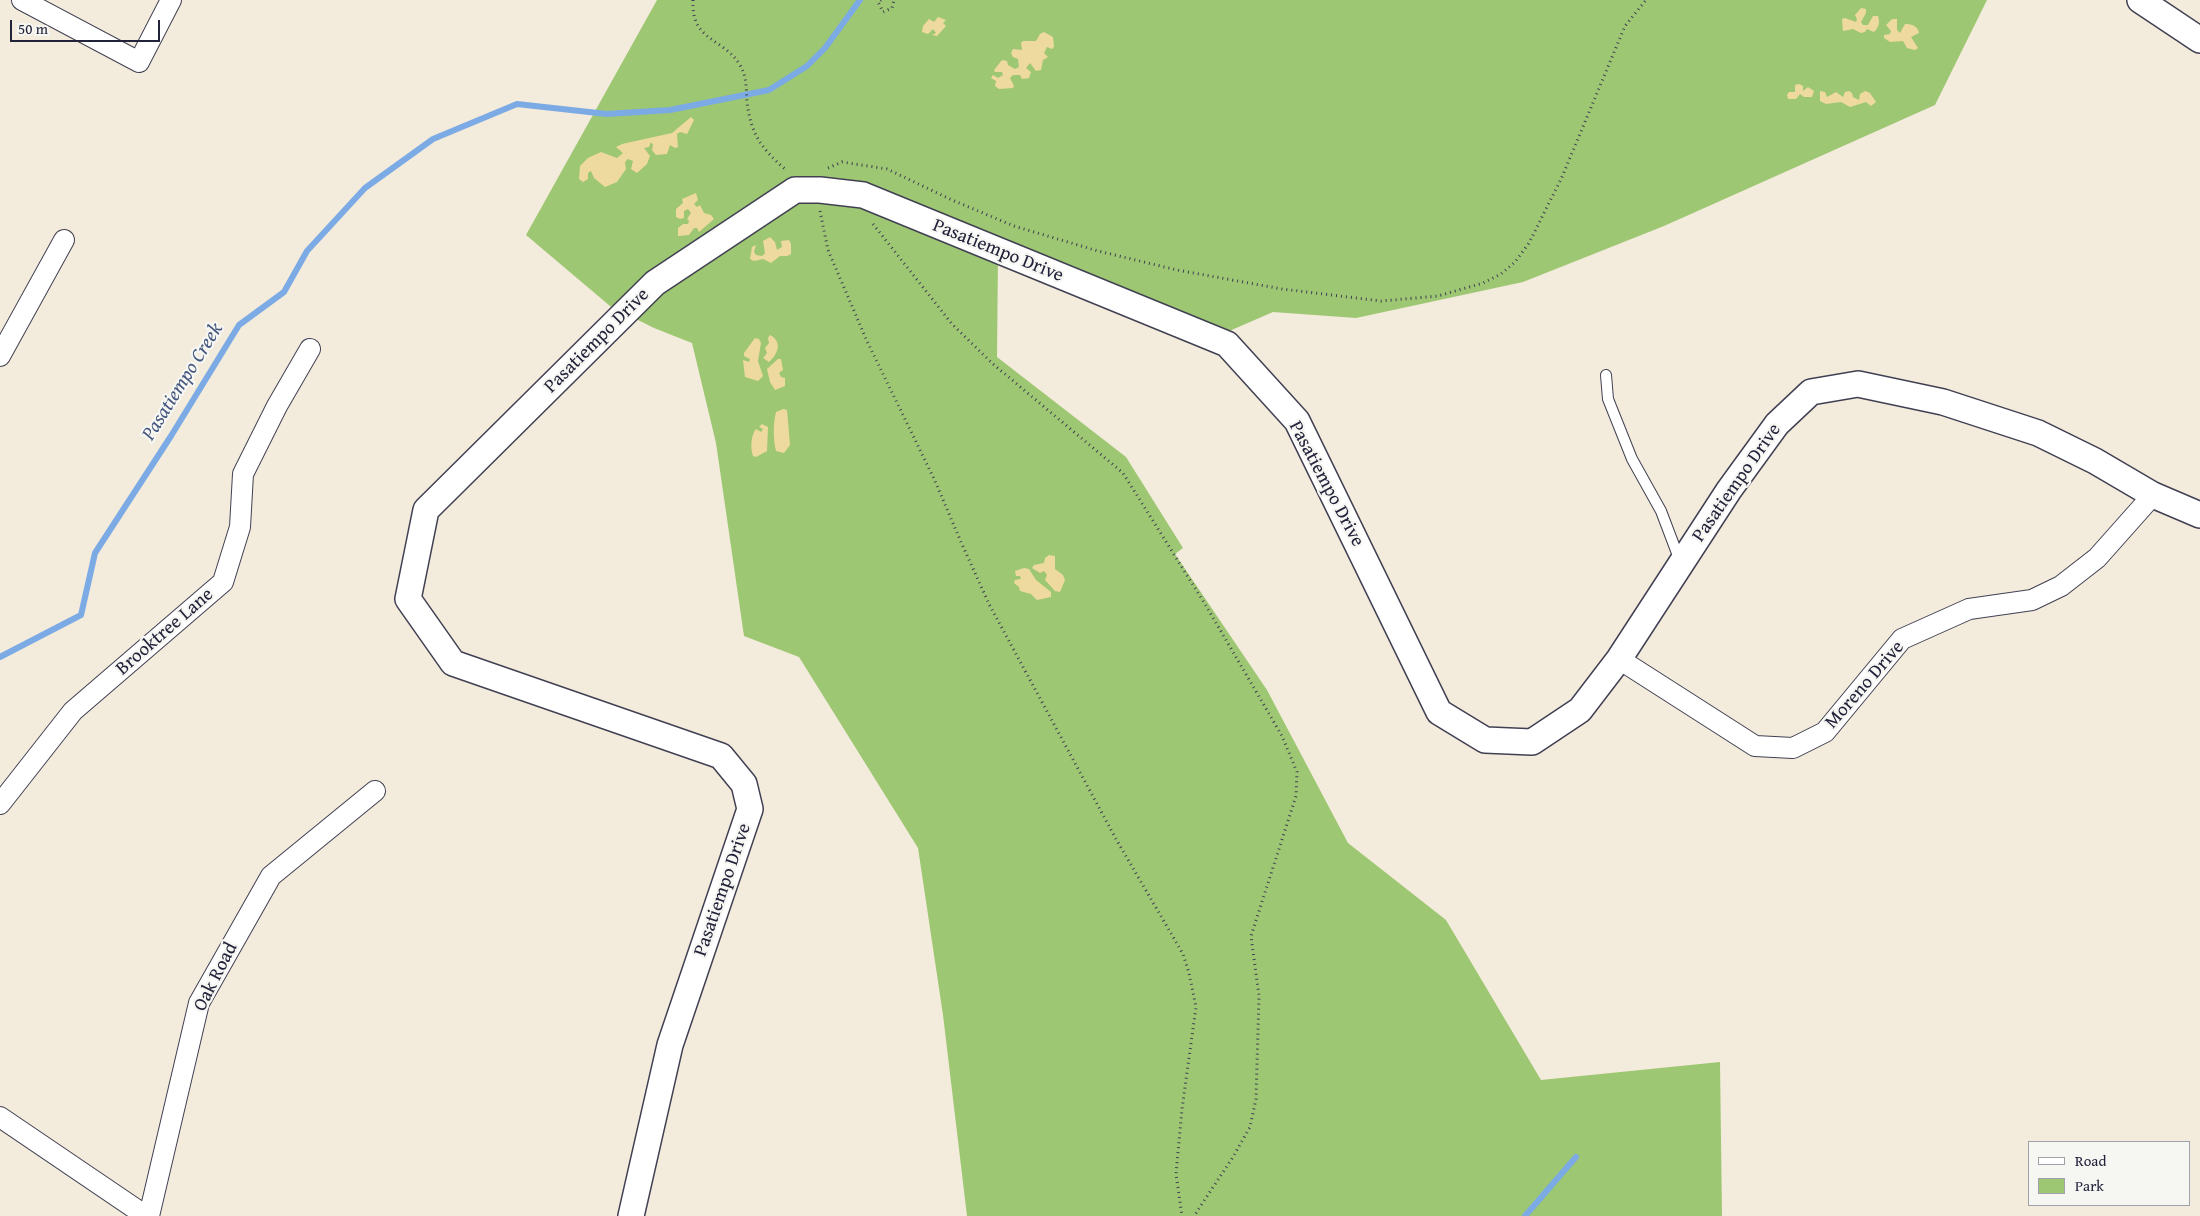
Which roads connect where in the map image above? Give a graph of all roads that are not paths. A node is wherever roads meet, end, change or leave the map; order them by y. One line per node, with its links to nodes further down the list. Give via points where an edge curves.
1 (22, 0): 2 (street, via 139,62)
2 (171, 0)
3 (2140, 0): 4 (street)
4 (2200, 40)
5 (64, 240): 7 (street)
6 (310, 348): 14 (street, Brooktree Lane, via 243,474 240,527 223,582 73,711)
7 (0, 356)
8 (1606, 375): 11 (lane, via 1608,399 1632,459 1661,512)
9 (2153, 495): 10 (street, Pasatiempo Drive); 11 (street, Pasatiempo Drive, via 2038,433 1942,402 1858,384 1811,392 1777,424); 12 (street, Moreno Drive, via 2096,558 2061,586 2032,600 1969,609 1902,639 1824,732 1793,748 1755,746)
10 (2200, 515)
11 (1681, 564): 12 (street, Pasatiempo Drive)
12 (1619, 659): 17 (street, Pasatiempo Drive, via 1580,710 1532,742 1485,740 1439,712 1297,421 1227,344 863,196 795,190 655,283 426,510 408,599 453,663 721,756 744,784 750,809 670,1045)
13 (376, 791): 16 (street, Oak Road, via 271,876 198,1003)
14 (0, 804)
15 (0, 1117): 16 (street)
16 (147, 1216)
17 (631, 1216)

